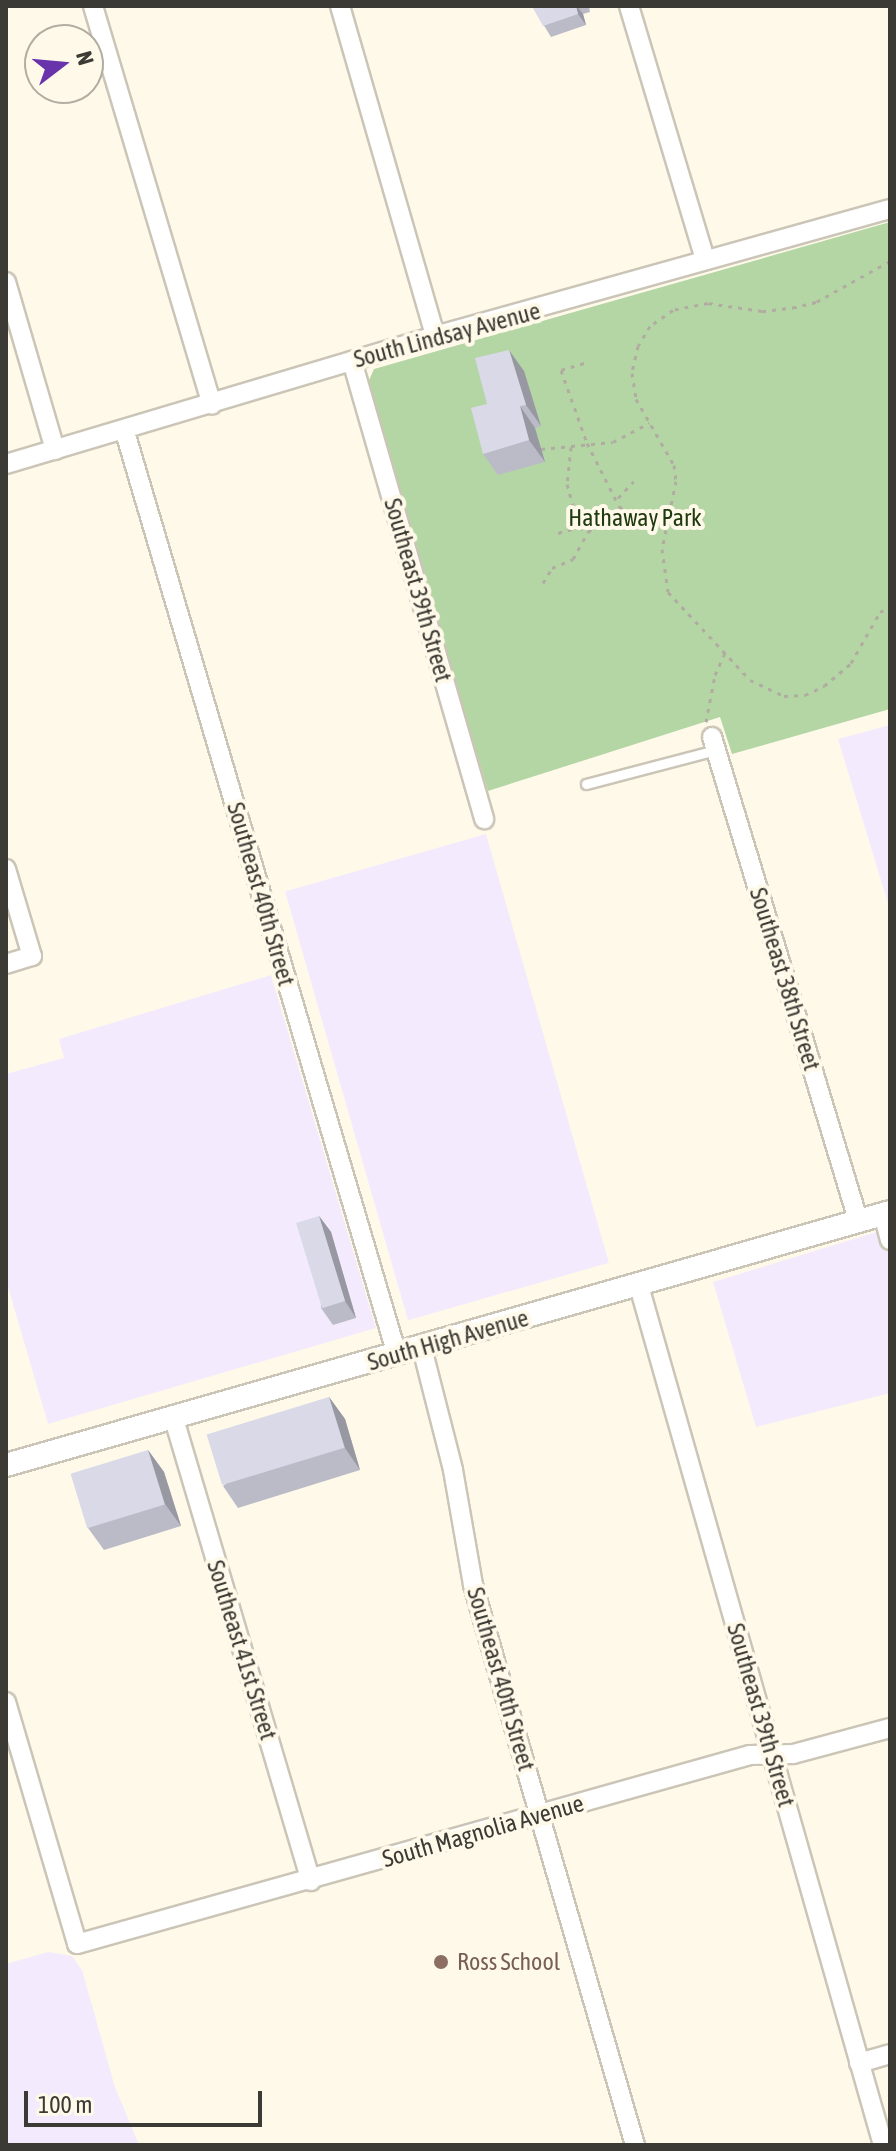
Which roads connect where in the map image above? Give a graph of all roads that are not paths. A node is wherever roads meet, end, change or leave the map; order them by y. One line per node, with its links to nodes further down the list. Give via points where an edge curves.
1 (93, 6): 9 (street)
2 (340, 6): 7 (street)
3 (629, 6): 5 (street)
4 (890, 209): 5 (street, South Lindsay Avenue)
5 (705, 260): 7 (street, South Lindsay Avenue)
6 (6, 282): 11 (street)
7 (435, 336): 8 (street, South Lindsay Avenue)
8 (352, 361): 9 (street, South Lindsay Avenue); 15 (street, Southeast 39th Street)
9 (212, 405): 10 (street, South Lindsay Avenue)
10 (125, 432): 11 (street, South Lindsay Avenue); 23 (street, Southeast 40th Street)
11 (55, 450): 12 (street, South Lindsay Avenue)
12 (6, 464)
13 (714, 743): 14 (lane); 19 (street, Southeast 38th Street)
14 (586, 784)
15 (484, 819)
16 (6, 869): 17 (street, via 32,956)
17 (6, 964)
18 (886, 1213): 19 (street, South High Avenue); 20 (street)
19 (858, 1220): 21 (street, South High Avenue)
20 (890, 1240)
21 (639, 1286): 22 (street, South High Avenue); 28 (street, Southeast 39th Street)
22 (422, 1348): 23 (street, South High Avenue); 29 (street, Southeast 40th Street, via 453,1470 473,1585)
23 (397, 1355): 24 (street, South High Avenue)
24 (174, 1419): 25 (street, South High Avenue); 30 (street, Southeast 41st Street)
25 (6, 1465)
26 (6, 1702): 30 (street, South Magnolia Avenue, via 77,1944)
27 (890, 1728): 28 (street, South Magnolia Avenue, via 793,1754)
28 (772, 1754): 29 (street, South Magnolia Avenue, via 750,1755); 32 (street, Southeast 39th Street)
29 (540, 1813): 30 (street, South Magnolia Avenue); 33 (street, Southeast 40th Street)
30 (311, 1881)
31 (890, 2054): 32 (street)
32 (859, 2063): 34 (street, Southeast 39th Street)
33 (635, 2145)
34 (883, 2145)

